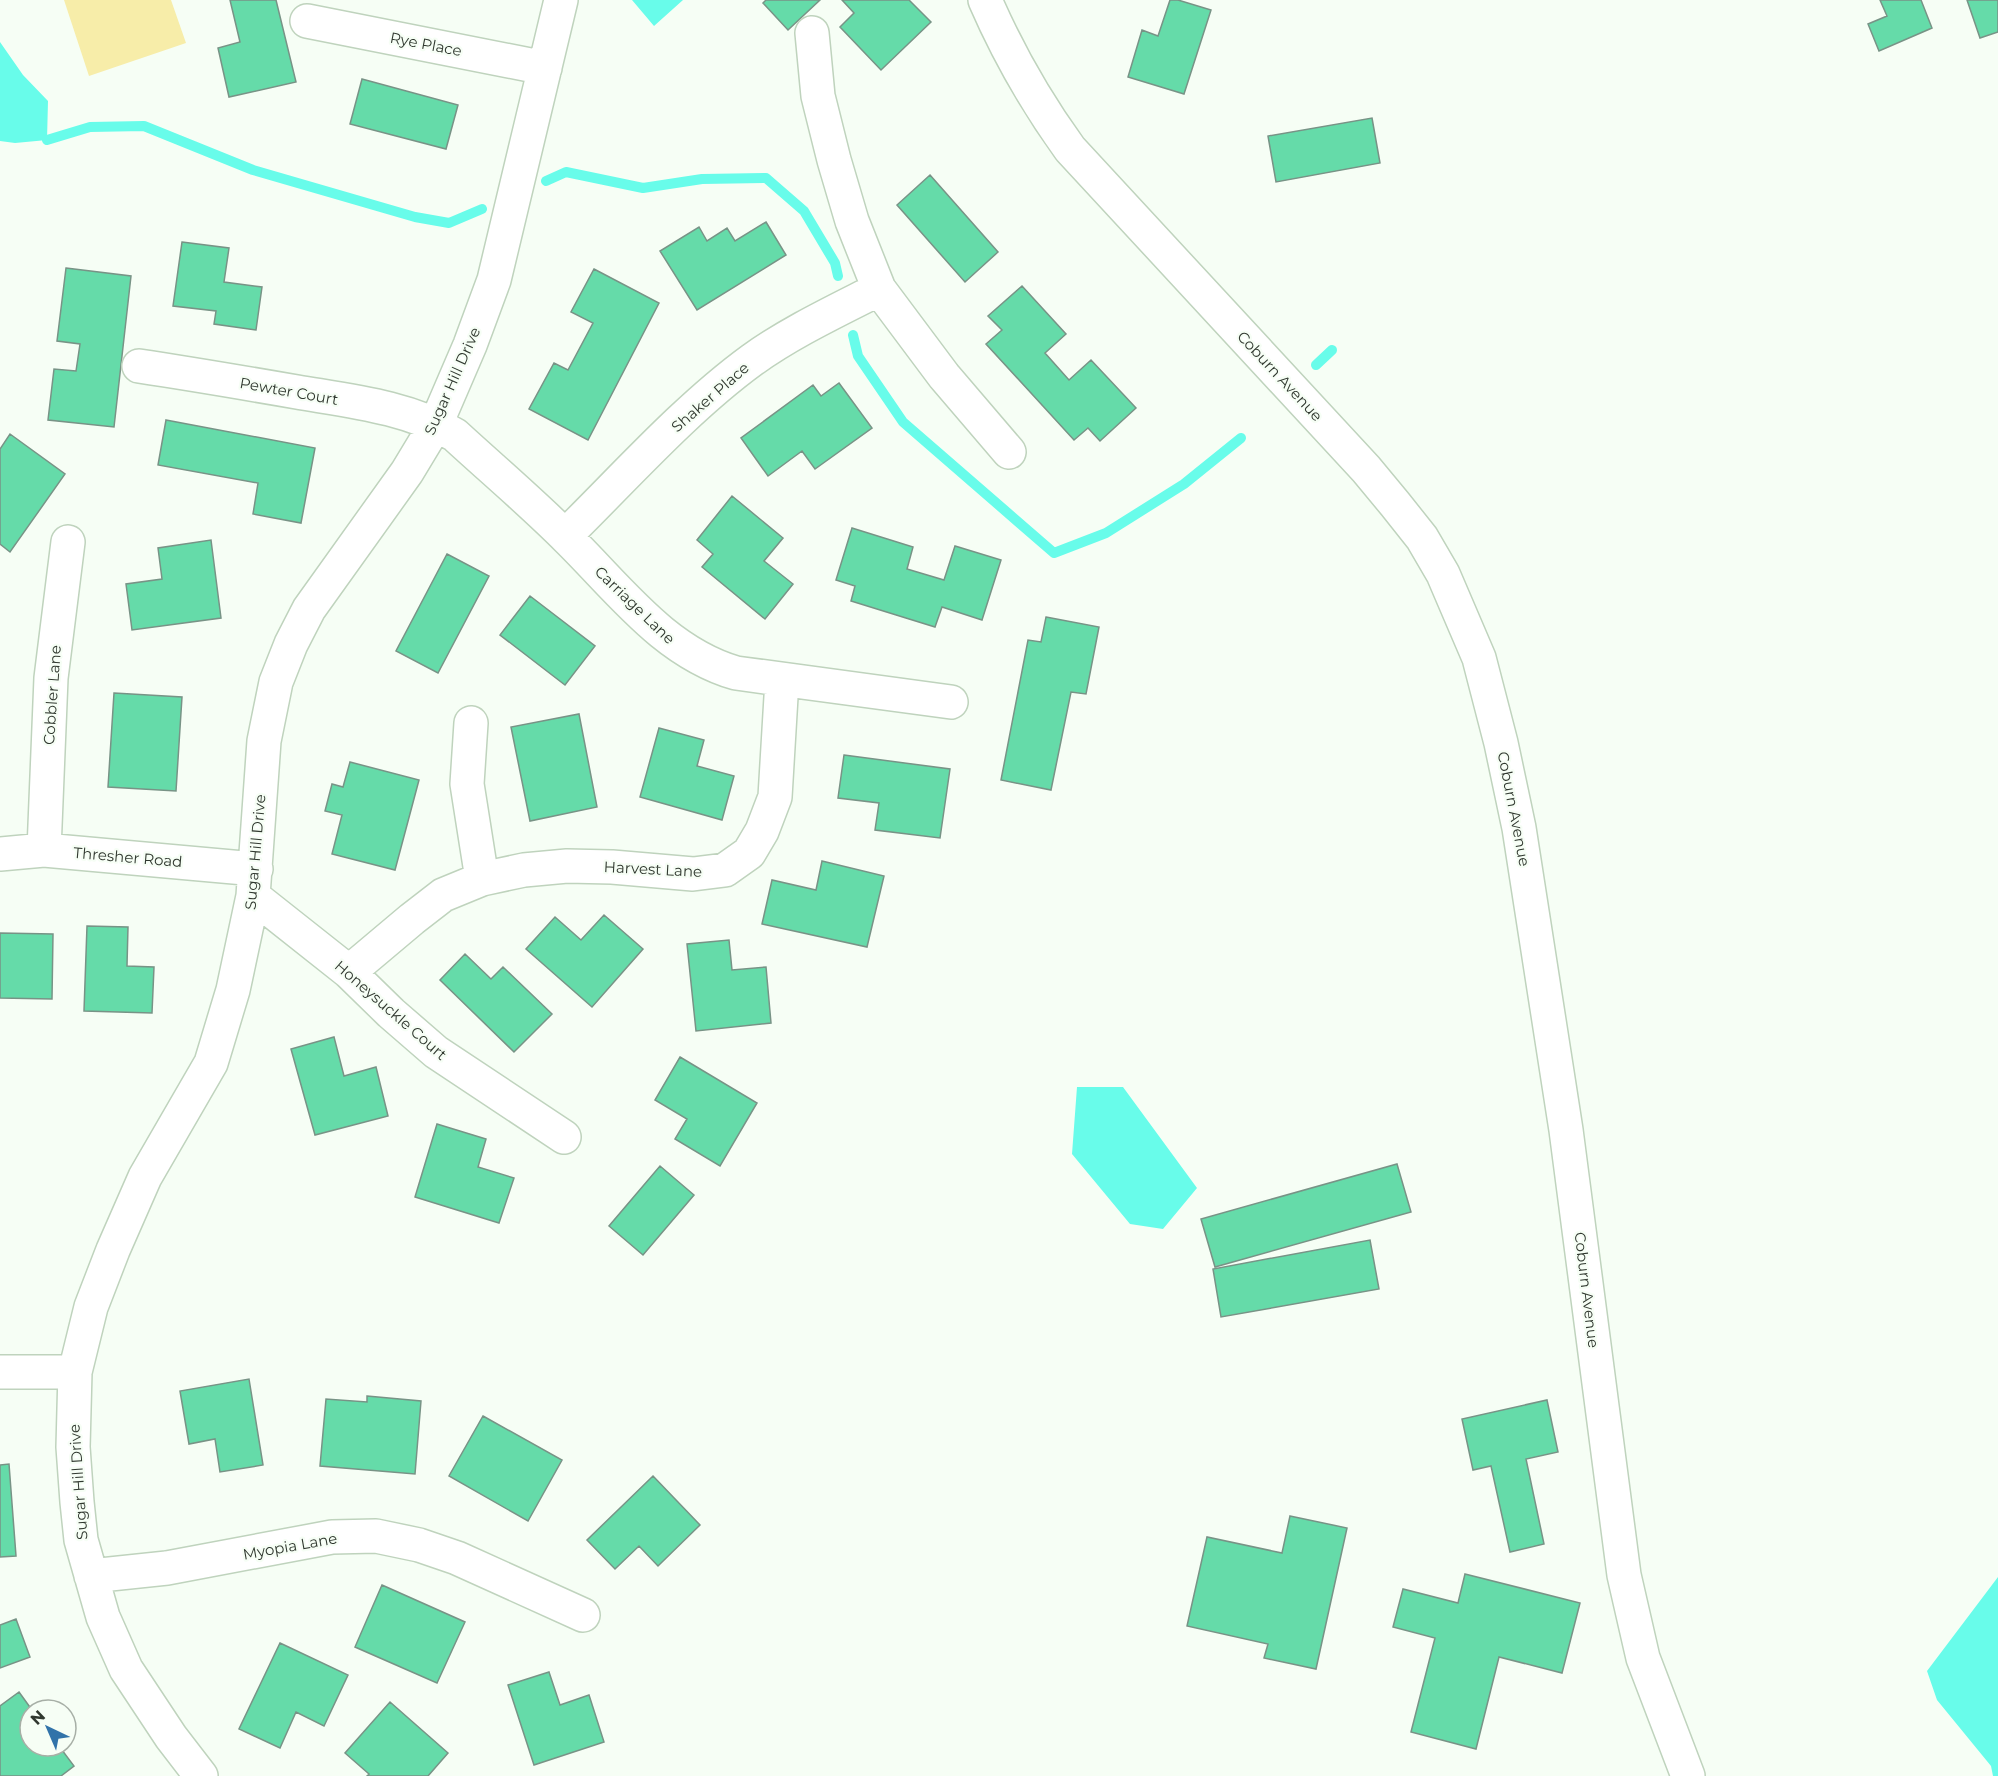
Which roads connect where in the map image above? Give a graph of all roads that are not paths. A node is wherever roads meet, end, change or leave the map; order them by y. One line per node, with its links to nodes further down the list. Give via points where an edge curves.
1 (561, 0): 5 (street, Sugar Hill Drive)
2 (985, 0): 26 (street, Coburn Avenue, via 1022,78 1070,149 1366,469 1422,538 1465,620 1479,658 1519,828 1566,1130 1624,1575 1643,1658)
3 (307, 21): 5 (street, Rye Place)
4 (812, 33): 6 (street, via 818,96 834,159 852,221)
5 (545, 68): 8 (street, Sugar Hill Drive, via 494,280)
6 (879, 289): 9 (street, via 944,376); 10 (street, Shaker Place, via 801,329 744,366 705,397)
7 (139, 366): 8 (street, Pewter Court, via 396,411)
8 (436, 424): 10 (street, Carriage Lane, via 455,435); 18 (street, Sugar Hill Drive, via 407,472 309,609 276,682 264,741)
9 (1009, 452)
10 (565, 536): 12 (street, Carriage Lane, via 653,626 694,656 736,674)
11 (68, 542): 15 (street, Cobbler Lane, via 51,678)
12 (782, 680): 13 (street, Carriage Lane); 17 (street, Harvest Lane, via 775,797 749,853 725,870 693,874 567,866)
13 (951, 702)
14 (471, 723): 17 (street, via 467,784)
15 (44, 850): 16 (street, Thresher Road); 18 (street, Thresher Road)
16 (0, 854)
17 (482, 879): 19 (street, Harvest Lane, via 443,895)
18 (255, 883): 19 (street, Honeysuckle Court); 22 (street, Sugar Hill Drive, via 233,990 211,1062 145,1177 117,1239 91,1307)
19 (349, 972): 20 (street, Honeysuckle Court, via 436,1052)
20 (564, 1137)
21 (0, 1372): 22 (street)
22 (75, 1372): 23 (street, Sugar Hill Drive, via 76,1491 81,1540)
23 (91, 1576): 24 (street, Myopia Lane, via 166,1568 332,1537 376,1536 457,1558); 25 (street, Sugar Hill Drive, via 126,1669)
24 (583, 1616)
25 (201, 1776)
26 (1688, 1776)

